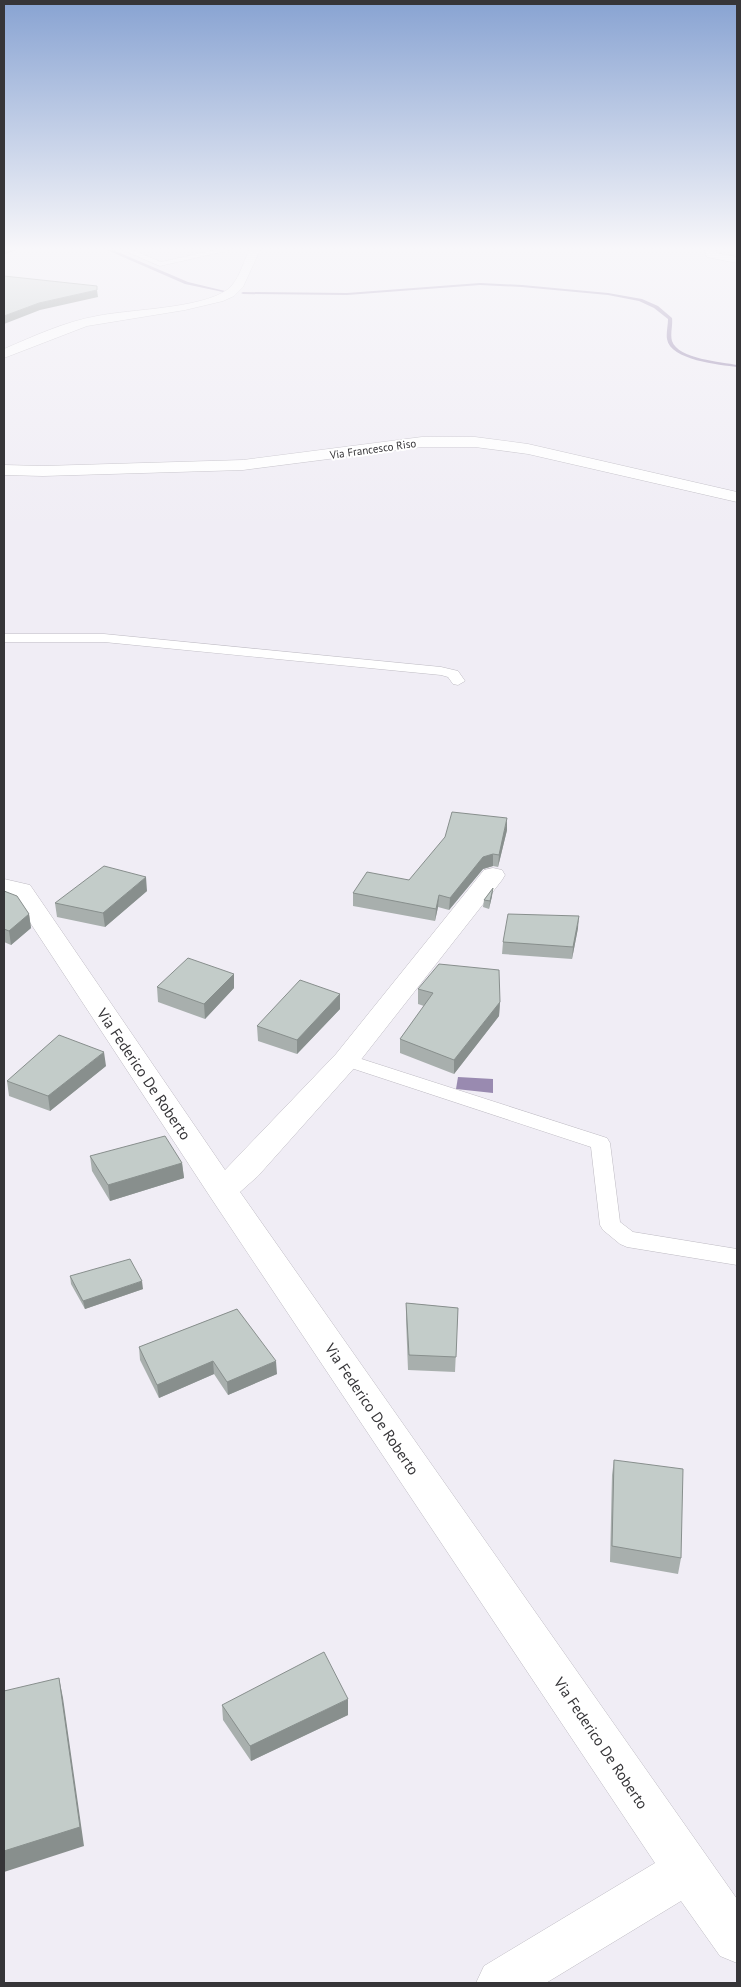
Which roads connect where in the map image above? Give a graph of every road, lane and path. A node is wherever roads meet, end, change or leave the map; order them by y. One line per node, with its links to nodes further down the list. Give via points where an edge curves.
1 (31, 343): 2 (street)
2 (4, 354)
3 (4, 470): 4 (street, Via Francesco Riso, via 243,465 422,442 475,442 528,449)
4 (737, 497)
5 (4, 638): 6 (lane, via 104,638 441,671 453,674)
6 (458, 681)
7 (493, 875): 9 (street)
8 (4, 886): 10 (street, Via Federico De Roberto, via 21,890)
9 (346, 1060): 10 (street, via 247,1168); 11 (lane, via 600,1143 610,1225 627,1239)
10 (222, 1190): 12 (street, Via Federico De Roberto)
11 (737, 1257)
12 (687, 1870): 13 (street, Via Federico De Roberto); 14 (street)
13 (737, 1939)
14 (501, 1983)

